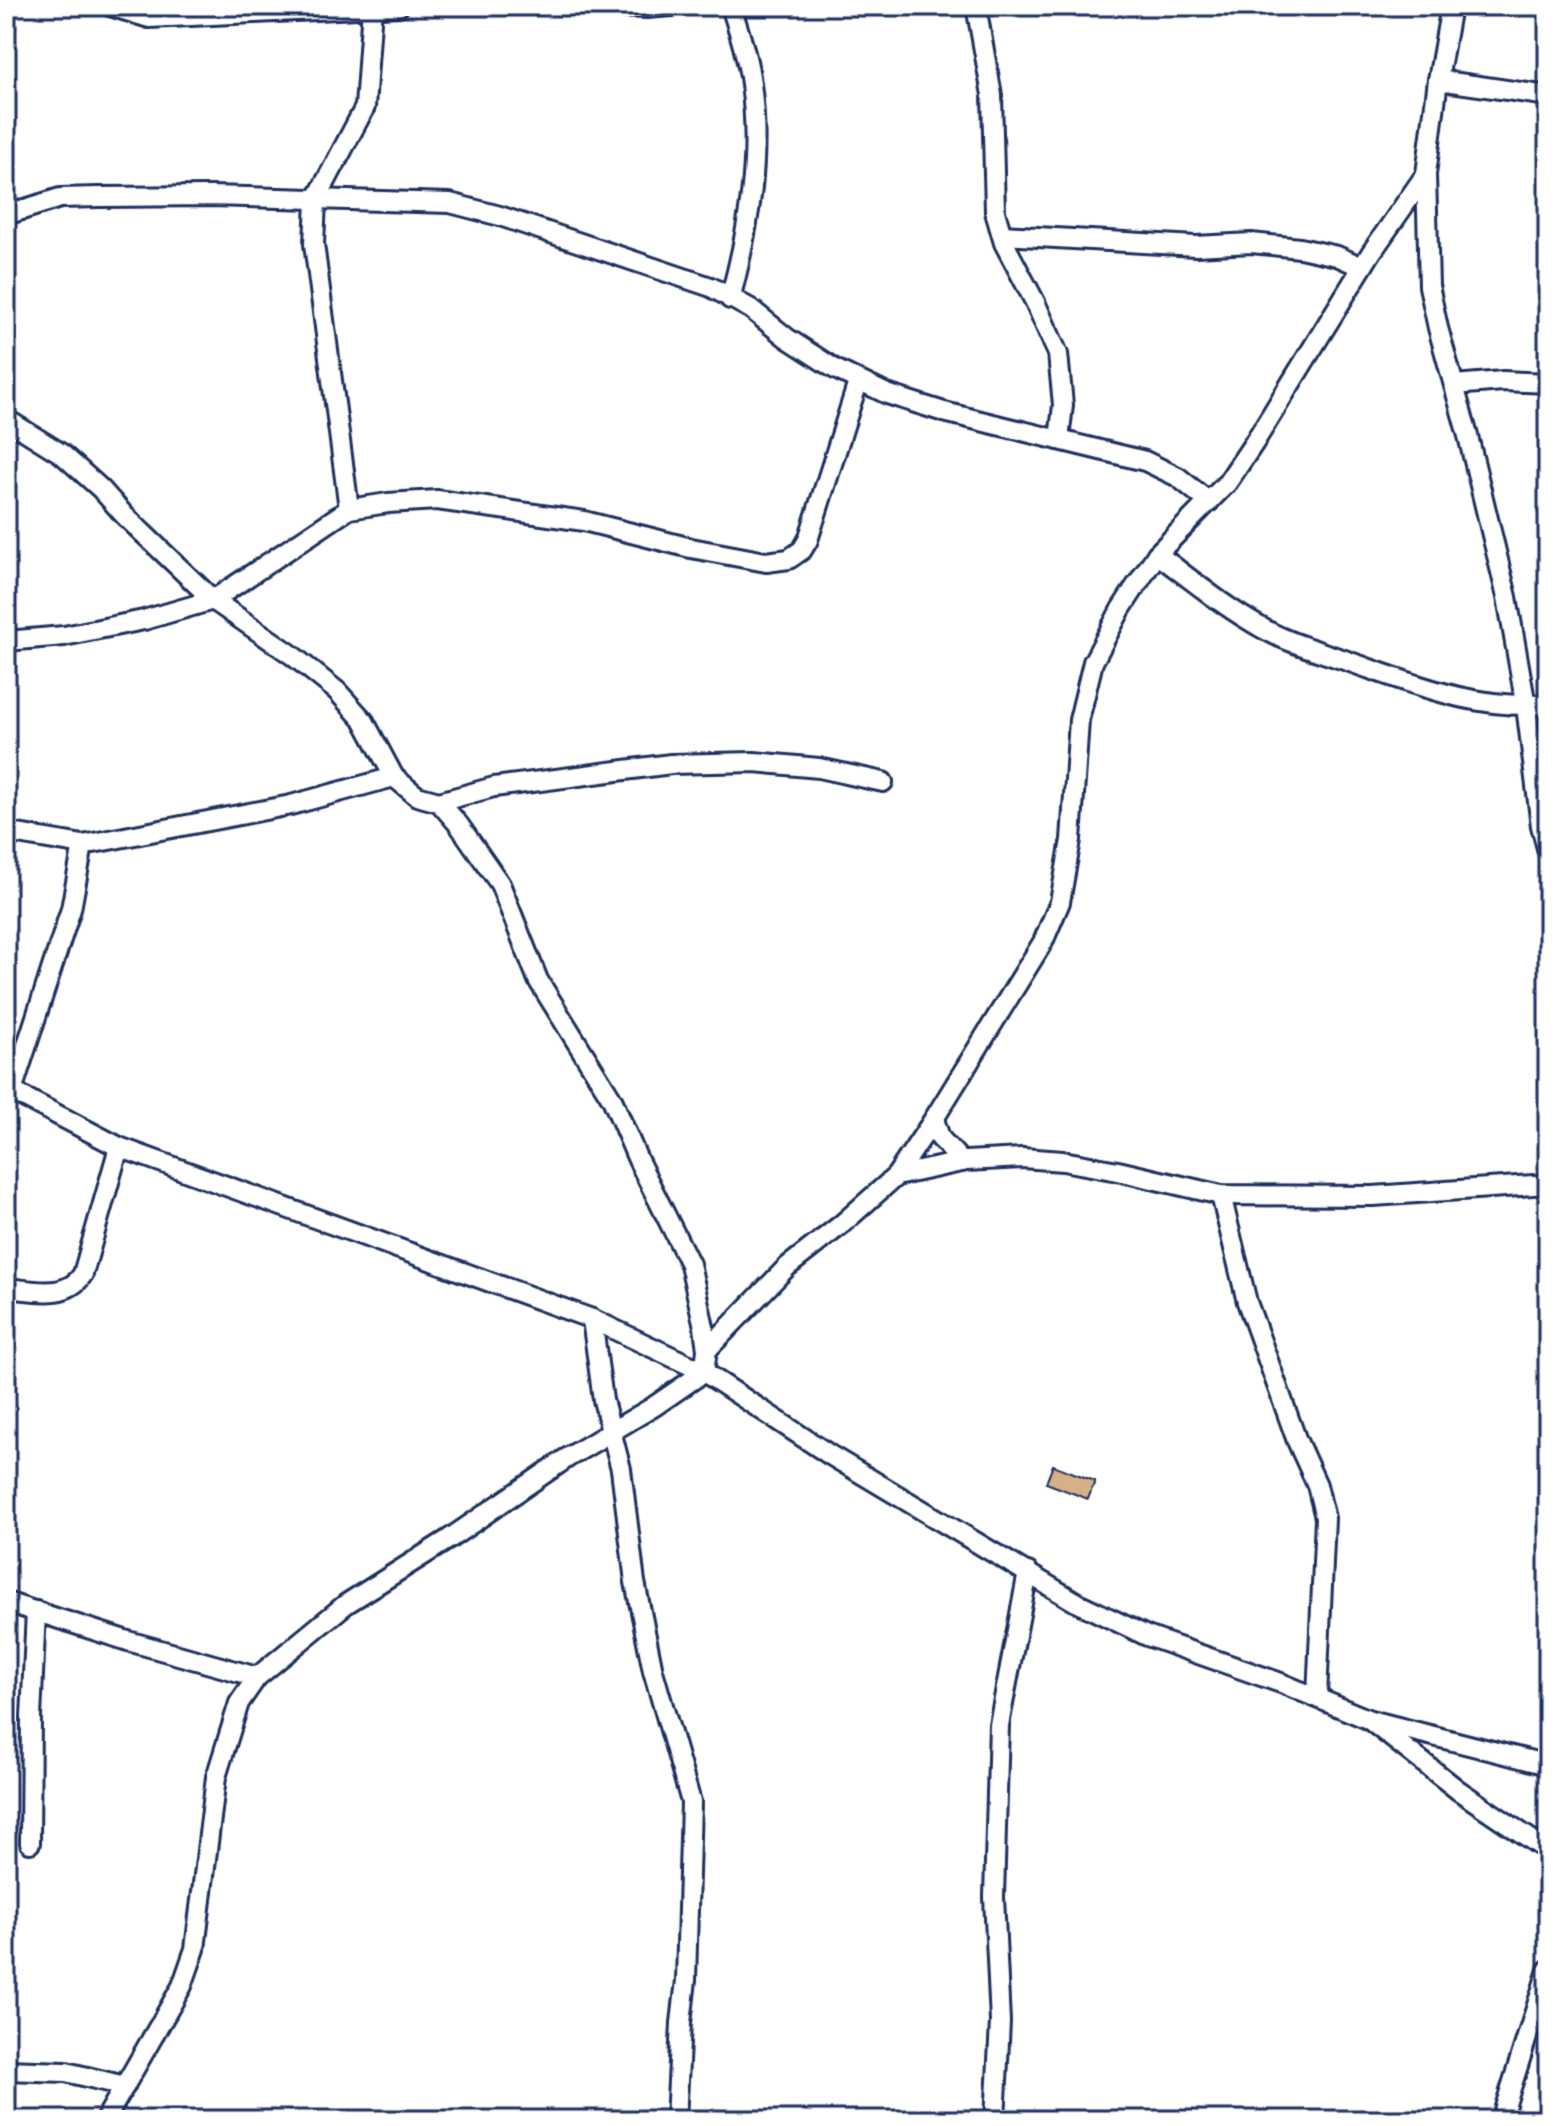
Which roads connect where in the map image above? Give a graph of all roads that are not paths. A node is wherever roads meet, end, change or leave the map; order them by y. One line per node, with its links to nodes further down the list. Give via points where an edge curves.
1 (110, 6): 9 (street, via 149,18)
2 (399, 6): 8 (street)
3 (584, 6): 4 (street)
4 (671, 6)
5 (731, 6): 17 (street, via 746,57 755,122 749,222)
6 (976, 6): 15 (street, via 992,95 995,212)
7 (1451, 6): 10 (street)
8 (365, 7): 9 (street); 13 (street, via 365,107)
9 (179, 11)
10 (1438, 80): 11 (street); 12 (street)
11 (1548, 96)
12 (1426, 174): 16 (street); 20 (street, via 1429,286)
13 (316, 200): 14 (street, via 60,198); 17 (street, via 450,203 711,287); 24 (street, via 314,244)
14 (6, 215)
15 (1002, 235): 16 (street, via 1275,245 1337,256); 22 (street, via 1058,354 1063,405)
16 (1362, 267): 23 (street, via 1254,443)
17 (730, 299): 18 (street)
18 (858, 382): 22 (street, via 944,412); 24 (street, via 808,540 789,559 766,562 584,521 437,500)
19 (1548, 383): 20 (street)
20 (1454, 385): 29 (street, via 1493,536)
21 (6, 419): 26 (street, via 62,454)
22 (1059, 440): 23 (street, via 1145,461 1178,477)
23 (1209, 502): 25 (street)
24 (349, 509): 26 (street)
25 (1157, 554): 29 (street, via 1236,612 1300,645 1464,700); 37 (street, via 1093,662 1079,720 1071,840 1060,902 1043,942)
26 (213, 600): 27 (street, via 117,626); 30 (street, via 337,691 364,721)
27 (6, 641)
28 (1548, 704): 29 (street)
29 (1526, 706): 35 (street)
30 (394, 777): 32 (street, via 417,796); 34 (street, via 291,805)
31 (883, 782): 32 (street, via 819,768 754,762 671,764 494,787)
32 (439, 802): 45 (street, via 500,884 538,980 612,1099 690,1264)
33 (6, 832): 34 (street)
34 (83, 845): 36 (street, via 71,909)
35 (1548, 852)
36 (9, 1090): 38 (street)
37 (934, 1119): 39 (street, via 940,1138); 40 (street)
38 (119, 1147): 43 (street, via 76,1285 61,1291); 44 (street)
39 (962, 1162): 40 (street); 42 (street, via 1063,1161)
40 (896, 1176): 45 (street, via 787,1267)
41 (1548, 1184): 42 (street, via 1373,1196)
42 (1221, 1195): 52 (street, via 1247,1302 1325,1518)
43 (6, 1288)
44 (592, 1319): 46 (street); 47 (street)
45 (707, 1350): 46 (street)
46 (704, 1372): 47 (street); 48 (street, via 830,1455)
47 (612, 1430): 51 (street, via 346,1604); 61 (street, via 653,1671 691,1802)
48 (1028, 1572): 52 (street, via 1147,1636); 62 (street, via 999,1725 994,1897 1000,2022)
49 (6, 1602): 50 (street)
50 (36, 1611): 51 (street); 55 (street)
51 (257, 1677): 59 (street, via 239,1703 216,1777 195,1949 182,1986)
52 (1317, 1697): 53 (street)
53 (1370, 1720): 54 (street); 56 (street, via 1458,1790)
54 (1548, 1765)
55 (30, 1843)
56 (1548, 1851)
57 (1548, 1970): 63 (street)
58 (6, 2070): 59 (street, via 66,2072)
59 (125, 2086): 60 (street)
60 (105, 2120)
61 (676, 2120)
62 (995, 2120)
63 (1501, 2120)

